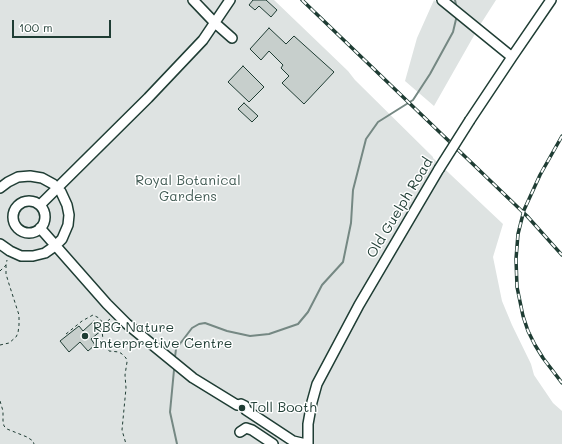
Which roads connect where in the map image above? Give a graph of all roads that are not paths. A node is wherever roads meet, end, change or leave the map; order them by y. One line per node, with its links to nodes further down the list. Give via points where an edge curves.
1 (193, 0): 5 (street)
2 (230, 0): 5 (street)
3 (442, 0): 7 (street)
4 (551, 0): 7 (street, Old Guelph Road)
5 (215, 23): 6 (street); 9 (street, via 203,40 158,88)
6 (232, 38)
7 (512, 56): 16 (street, Old Guelph Road, bridge, via 439,169 359,304 317,384 308,424)
8 (0, 188): 9 (street, via 18,177 30,176 48,181)
9 (57, 188): 10 (street); 13 (street, via 67,205 69,220 65,234)
10 (40, 205): 11 (street, via 45,218); 11 (street, via 26,200 15,207 12,216 15,226 21,231 31,233)
11 (40, 228): 13 (street)
12 (0, 244): 13 (street, via 21,256 45,253)
13 (55, 246): 16 (street, via 116,313 193,378 237,405 238,410 246,410 293,441)
14 (240, 432): 15 (street, via 246,428 252,430)
15 (272, 444)
16 (307, 444)

